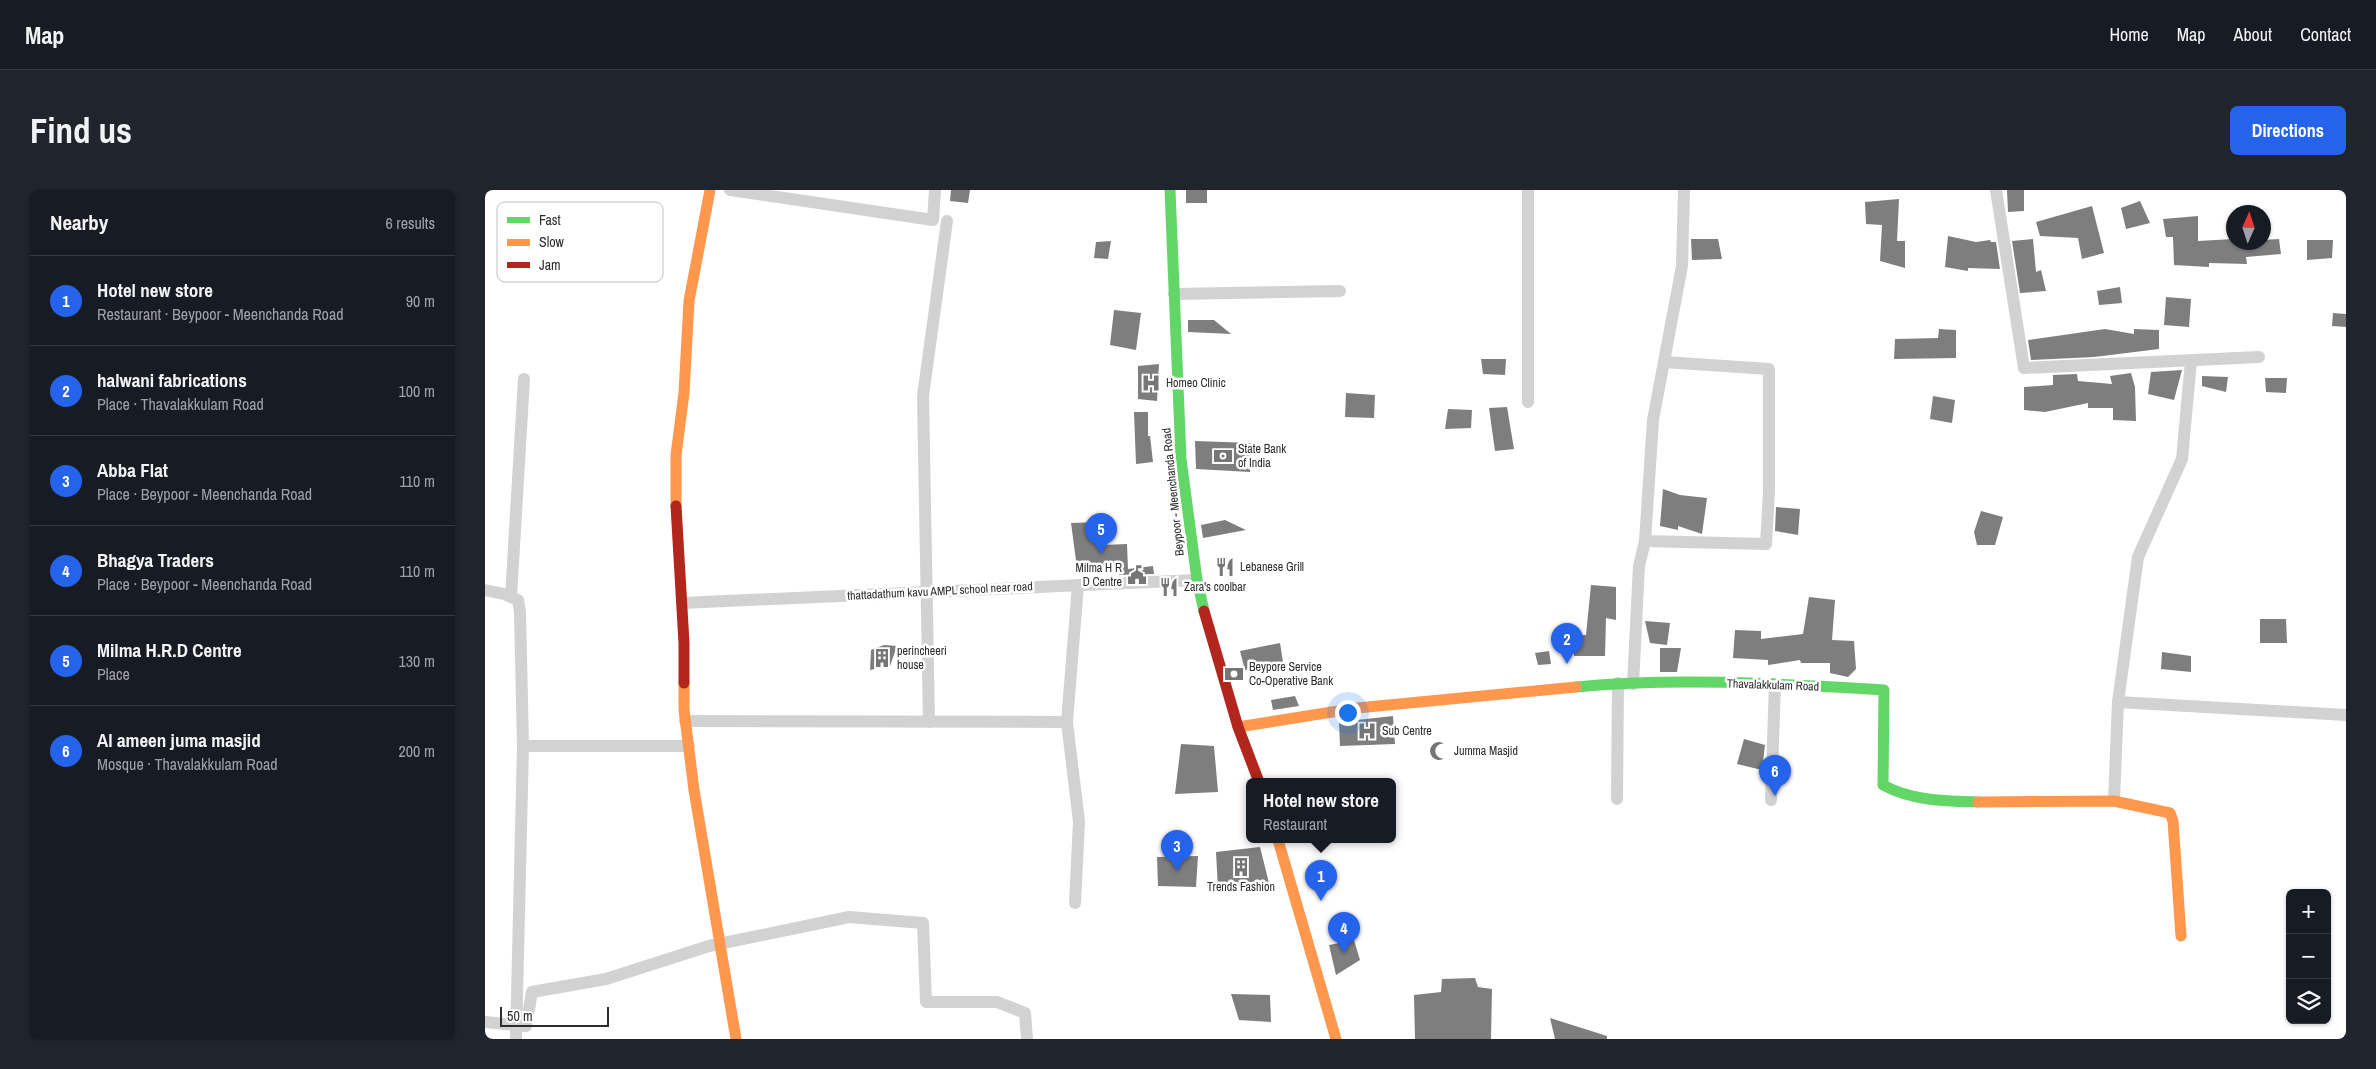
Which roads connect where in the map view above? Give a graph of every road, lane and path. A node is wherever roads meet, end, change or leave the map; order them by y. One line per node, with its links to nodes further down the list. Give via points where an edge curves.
1 (710, 190): 22 (street, via 689,301 684,393 676,455 676,517)
2 (730, 190): 3 (street, via 933,220)
3 (935, 190)
4 (1170, 190): 10 (street, Beypoor - Meenchanda Road)
5 (1528, 190): 15 (street)
6 (1684, 190): 13 (street, via 1681,266)
7 (1996, 190): 12 (street, via 2024,368)
8 (947, 221): 20 (street, via 923,396)
9 (1340, 291): 10 (street)
10 (1174, 294): 17 (street, Beypoor - Meenchanda Road, via 1181,459)
11 (2259, 357): 12 (street)
12 (2191, 361): 26 (street, via 2182,459 2138,557)
13 (1663, 362): 16 (street, via 1653,420); 16 (street, via 1769,369 1766,544)
14 (524, 379): 21 (street)
15 (1528, 402)
16 (1645, 541): 24 (street, via 1639,566)
17 (1197, 580): 18 (street, thattadathum kavu AMPL school near road); 31 (street, Beypoor - Meenchanda Road)
18 (1078, 585): 20 (street, thattadathum kavu AMPL school near road); 30 (street)
19 (485, 590): 21 (street)
20 (927, 592): 22 (street, thattadathum kavu AMPL school near road); 29 (street)
21 (511, 597): 32 (street, via 518,600 520,612)
22 (682, 603): 28 (street)
23 (1618, 683): 24 (street, Thavalakkulam Road); 31 (street, Thavalakkulam Road, via 1357,708); 35 (street)
24 (1633, 684): 25 (street, Thavalakkulam Road)
25 (1775, 684): 36 (street); 37 (street, Thavalakkulam Road, via 1884,690 1883,785 1899,794 1994,803)
26 (2118, 702): 27 (street); 37 (street)
27 (2346, 716)
28 (685, 721): 29 (street); 33 (street)
29 (929, 722): 30 (street)
30 (1067, 722): 39 (street, via 1079,822)
31 (1238, 726): 34 (street, Beypoor - Meenchanda Road)
32 (523, 746): 33 (street); 43 (street)
33 (689, 746): 41 (street)
34 (1258, 778)
35 (1617, 799)
36 (1771, 800)
37 (2114, 801): 40 (street, via 2170,813)
38 (1279, 843): 47 (street)
39 (1075, 903)
40 (2181, 936)
41 (720, 944): 43 (street, via 606,979 532,992 526,1026); 45 (street); 46 (street, via 849,917 923,923 926,1002 997,1002 1025,1014)
42 (485, 1022): 43 (street)
43 (516, 1025): 44 (street)
44 (516, 1039)
45 (736, 1039)
46 (1027, 1039)
47 (1336, 1039)

